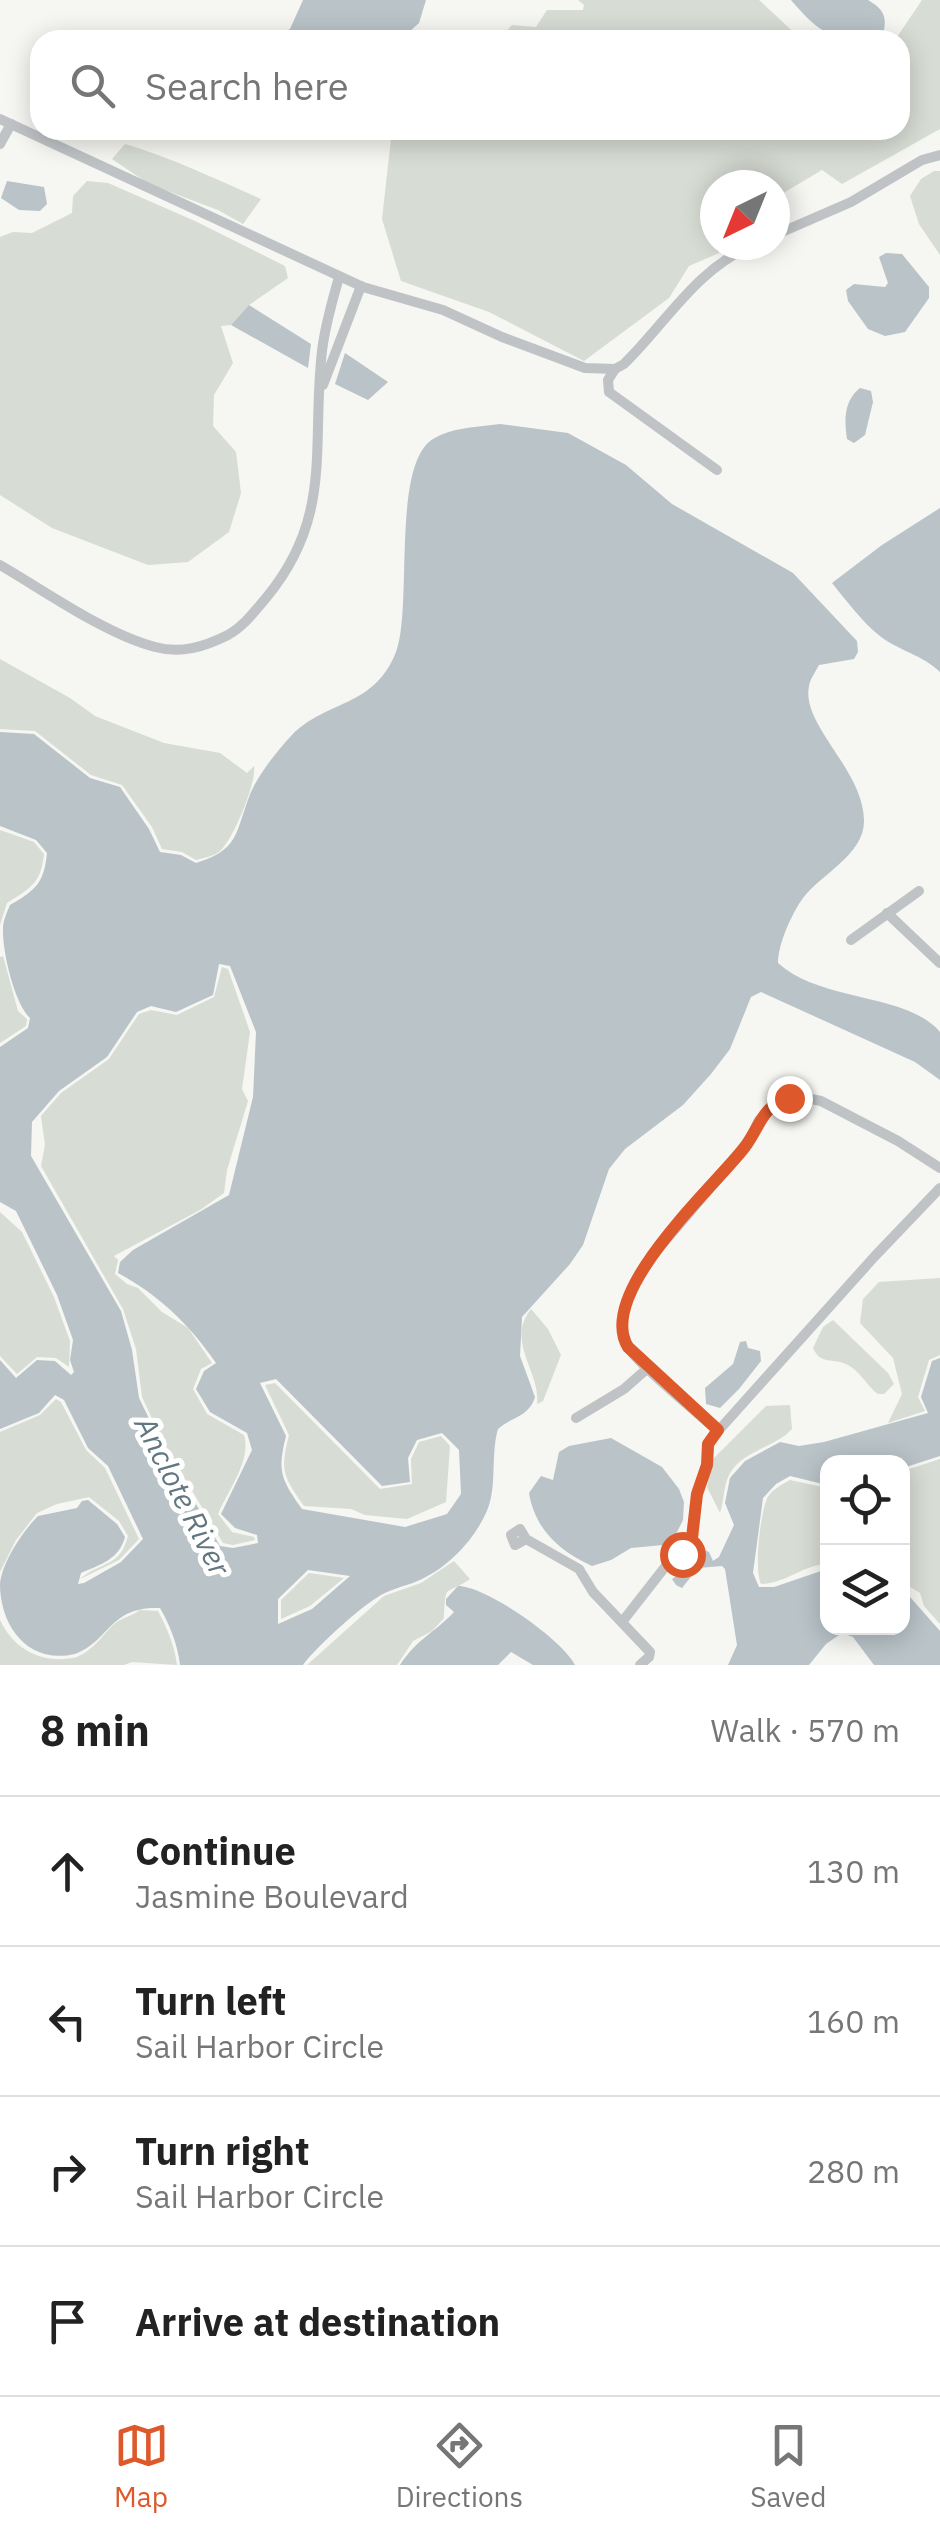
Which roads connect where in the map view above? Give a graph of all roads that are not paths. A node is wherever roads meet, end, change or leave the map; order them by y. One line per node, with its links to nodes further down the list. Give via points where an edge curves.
1 (6, 122): 2 (street); 4 (street)
2 (30, 133)
3 (45, 140): 8 (street)
4 (0, 144)
5 (940, 155): 6 (street)
6 (790, 228)
7 (727, 260): 10 (street)
8 (339, 277): 9 (street); 11 (street, via 326,321)
9 (361, 286): 10 (street, via 443,310 585,368); 11 (street)
10 (615, 369): 12 (street, via 609,392)
11 (320, 390): 13 (street, via 317,476 304,536 286,574 240,628 182,651 158,648 130,640)
12 (717, 470)
13 (0, 565)
14 (919, 890): 15 (street)
15 (887, 914): 16 (street); 17 (street)
16 (850, 940)
17 (940, 963)
18 (940, 1168): 20 (street, via 821,1101 789,1098 770,1108 635,1282 624,1340)
19 (940, 1188): 22 (street)
20 (649, 1367): 21 (street); 22 (street)
21 (576, 1418)
22 (718, 1430): 24 (street, via 708,1444 690,1546)
23 (526, 1539): 24 (street, via 580,1569)
24 (622, 1622): 25 (street, via 650,1652)
25 (640, 1665)

